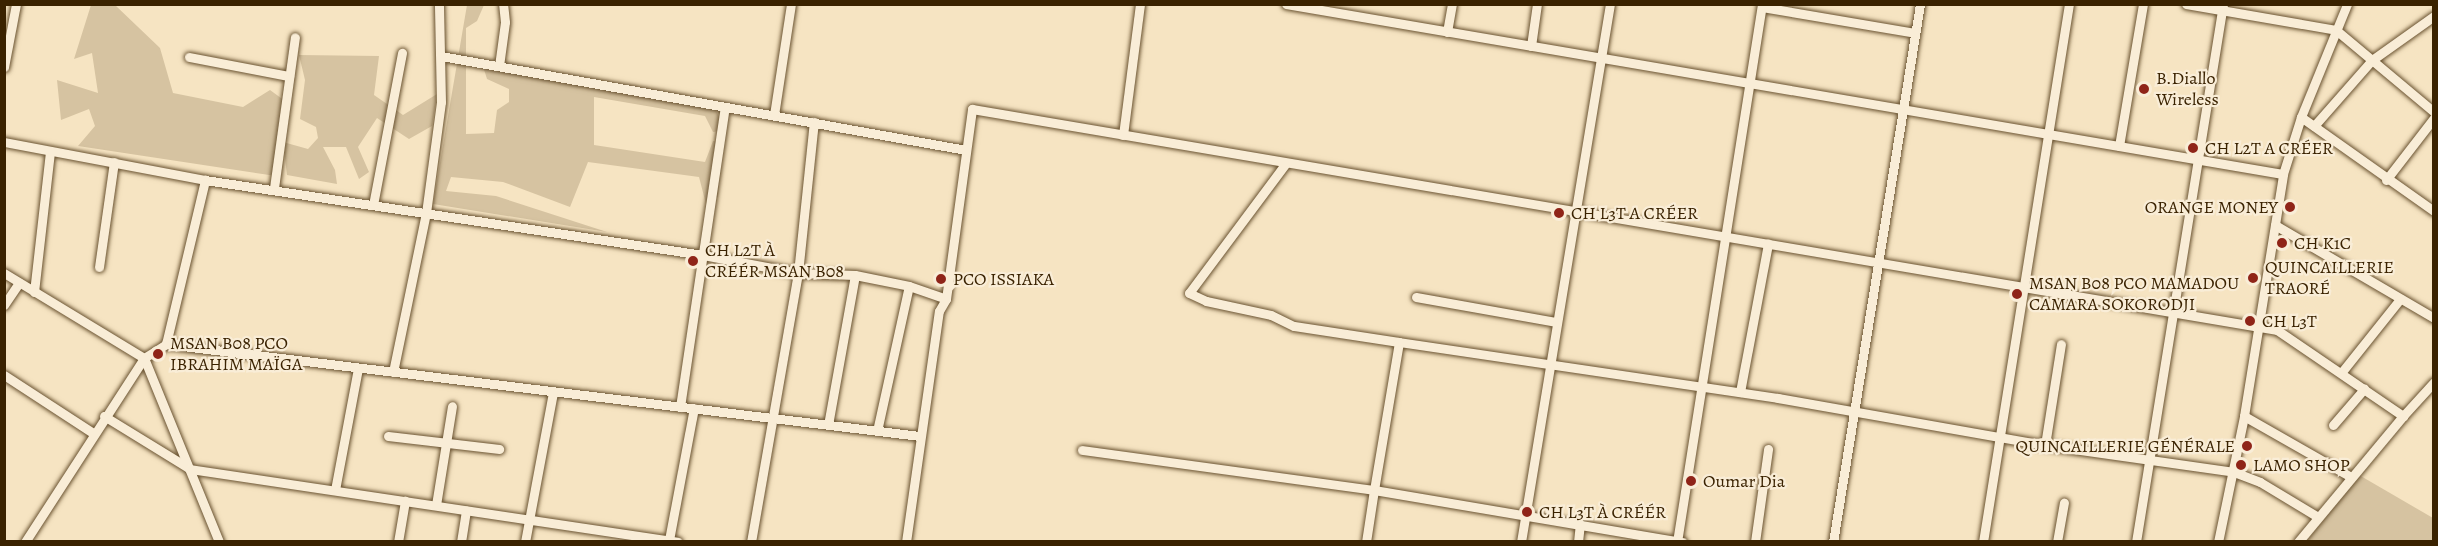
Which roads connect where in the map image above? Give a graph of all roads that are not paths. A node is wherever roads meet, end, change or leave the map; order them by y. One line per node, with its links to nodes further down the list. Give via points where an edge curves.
1 (16, 4): 29 (street)
2 (439, 4): 24 (street)
3 (503, 4): 28 (street, via 505,22)
4 (791, 4): 35 (street)
5 (1140, 4): 41 (street)
6 (1286, 4): 19 (street)
7 (1452, 4): 19 (street)
8 (1537, 4): 22 (street)
9 (1610, 4): 26 (street)
10 (1920, 4): 20 (street)
11 (2068, 4): 40 (street)
12 (2143, 4): 43 (street)
13 (2186, 4): 16 (street)
14 (2347, 4): 18 (street)
15 (1762, 6): 20 (street); 31 (street)
16 (2222, 8): 18 (street); 46 (street)
17 (2433, 16): 27 (street)
18 (2336, 30): 27 (street); 36 (street)
19 (1447, 32): 22 (street)
20 (1915, 33): 33 (street)
21 (295, 37): 30 (street)
22 (1531, 46): 26 (street)
23 (402, 53): 53 (street)
24 (441, 56): 28 (street); 56 (street, via 441,102)
25 (189, 57): 30 (street)
26 (1601, 58): 31 (street); 55 (street)
27 (2372, 60): 34 (street); 39 (street)
28 (499, 66): 32 (street)
29 (4, 67)
30 (289, 76): 52 (street)
31 (1749, 83): 33 (street); 58 (street)
32 (725, 107): 35 (street); 60 (street)
33 (1903, 109): 40 (street); 61 (street)
34 (2433, 112)
35 (774, 115): 38 (street)
36 (2301, 117): 39 (street); 49 (street)
37 (2433, 118): 51 (street)
38 (813, 122): 44 (street); 64 (street)
39 (2314, 126): 51 (street)
40 (2048, 134): 43 (street); 68 (street)
41 (1123, 135): 44 (street, via 972,109); 48 (street)
42 (4, 142): 45 (street)
43 (2120, 146): 46 (street)
44 (966, 150): 71 (street)
45 (50, 151): 47 (street); 69 (street)
46 (2198, 160): 49 (street); 74 (street)
47 (114, 162): 50 (street); 62 (street)
48 (1286, 163): 55 (street); 78 (street, via 1189,293 1206,301 1271,315 1294,326)
49 (2283, 174): 57 (street)
50 (205, 180): 52 (street); 79 (street)
51 (2386, 180): 54 (street)
52 (274, 189): 53 (street)
53 (373, 205): 56 (street)
54 (2433, 211)
55 (1575, 212): 58 (street); 76 (street)
56 (426, 213): 60 (street); 84 (street)
57 (2275, 225): 72 (street); 77 (street)
58 (1724, 237): 59 (street); 88 (street)
59 (1768, 244): 61 (street); 91 (street)
60 (703, 255): 64 (street); 93 (street)
61 (1878, 263): 68 (street); 95 (street)
62 (99, 267)
63 (4, 273): 66 (street)
64 (798, 273): 65 (street); 99 (street)
65 (855, 275): 67 (street); 100 (street)
66 (19, 283): 69 (street); 73 (street)
67 (909, 286): 71 (street); 102 (street)
68 (2023, 288): 74 (street); 104 (street)
69 (34, 292): 81 (street)
70 (1416, 297): 76 (street)
71 (946, 299): 106 (street, via 939,311)
72 (2400, 299): 75 (street); 85 (street)
73 (4, 305)
74 (2174, 313): 77 (street); 112 (street)
75 (2433, 318)
76 (1557, 322): 82 (street)
77 (2258, 327): 85 (street, via 2277,330); 97 (street)
78 (1399, 342): 82 (street); 117 (street)
79 (166, 344): 81 (street); 83 (street)
80 (2061, 344): 108 (street)
81 (144, 358): 96 (street); 113 (street)
82 (1550, 364): 88 (street); 122 (street)
83 (358, 368): 84 (street); 116 (street)
84 (393, 372): 90 (street)
85 (2341, 373): 89 (street)
86 (4, 375): 103 (street)
87 (2433, 382): 98 (street)
88 (1701, 386): 91 (street); 127 (street)
89 (2364, 389): 98 (street); 101 (street)
90 (554, 392): 93 (street); 124 (street)
91 (1740, 392): 95 (street)
92 (452, 406): 107 (street)
93 (680, 407): 94 (street)
94 (694, 408): 99 (street); 126 (street)
95 (1854, 411): 104 (street); 139 (street)
96 (104, 416): 103 (street); 113 (street)
97 (2244, 416): 114 (street); 115 (street)
98 (2403, 416): 115 (street)
99 (770, 418): 100 (street); 133 (street)
100 (828, 425): 102 (street)
101 (2333, 425)
102 (877, 430): 106 (street)
103 (93, 433): 128 (street)
104 (2000, 435): 108 (street); 140 (street)
105 (388, 436): 107 (street)
106 (920, 436): 134 (street)
107 (446, 444): 109 (street); 120 (street)
108 (2045, 445): 112 (street)
109 (499, 448)
110 (1768, 449): 138 (street)
111 (1082, 450): 117 (street)
112 (2149, 461): 114 (street); 142 (street)
113 (190, 469): 116 (street); 129 (street)
114 (2234, 472): 123 (street, via 2260,482); 143 (street)
115 (2350, 477): 123 (street)
116 (335, 490): 118 (street)
117 (1374, 490): 122 (street); 135 (street)
118 (405, 501): 120 (street); 130 (street)
119 (2064, 503): 141 (street)
120 (436, 505): 121 (street)
121 (466, 510): 124 (street); 131 (street)
122 (1525, 515): 125 (street); 136 (street)
123 (2318, 517): 144 (street)
124 (528, 519): 126 (street); 132 (street)
125 (1580, 524): 127 (street); 137 (street)
126 (674, 541)
127 (1679, 541)
128 (25, 542)
129 (219, 542)
130 (398, 542)
131 (461, 542)
132 (525, 542)
133 (751, 542)
134 (906, 542)
135 (1366, 542)
136 (1521, 542)
137 (1578, 542)
138 (1755, 542)
139 (1833, 542)
140 (1983, 542)
141 (2057, 542)
142 (2136, 542)
143 (2218, 542)
144 (2298, 542)

